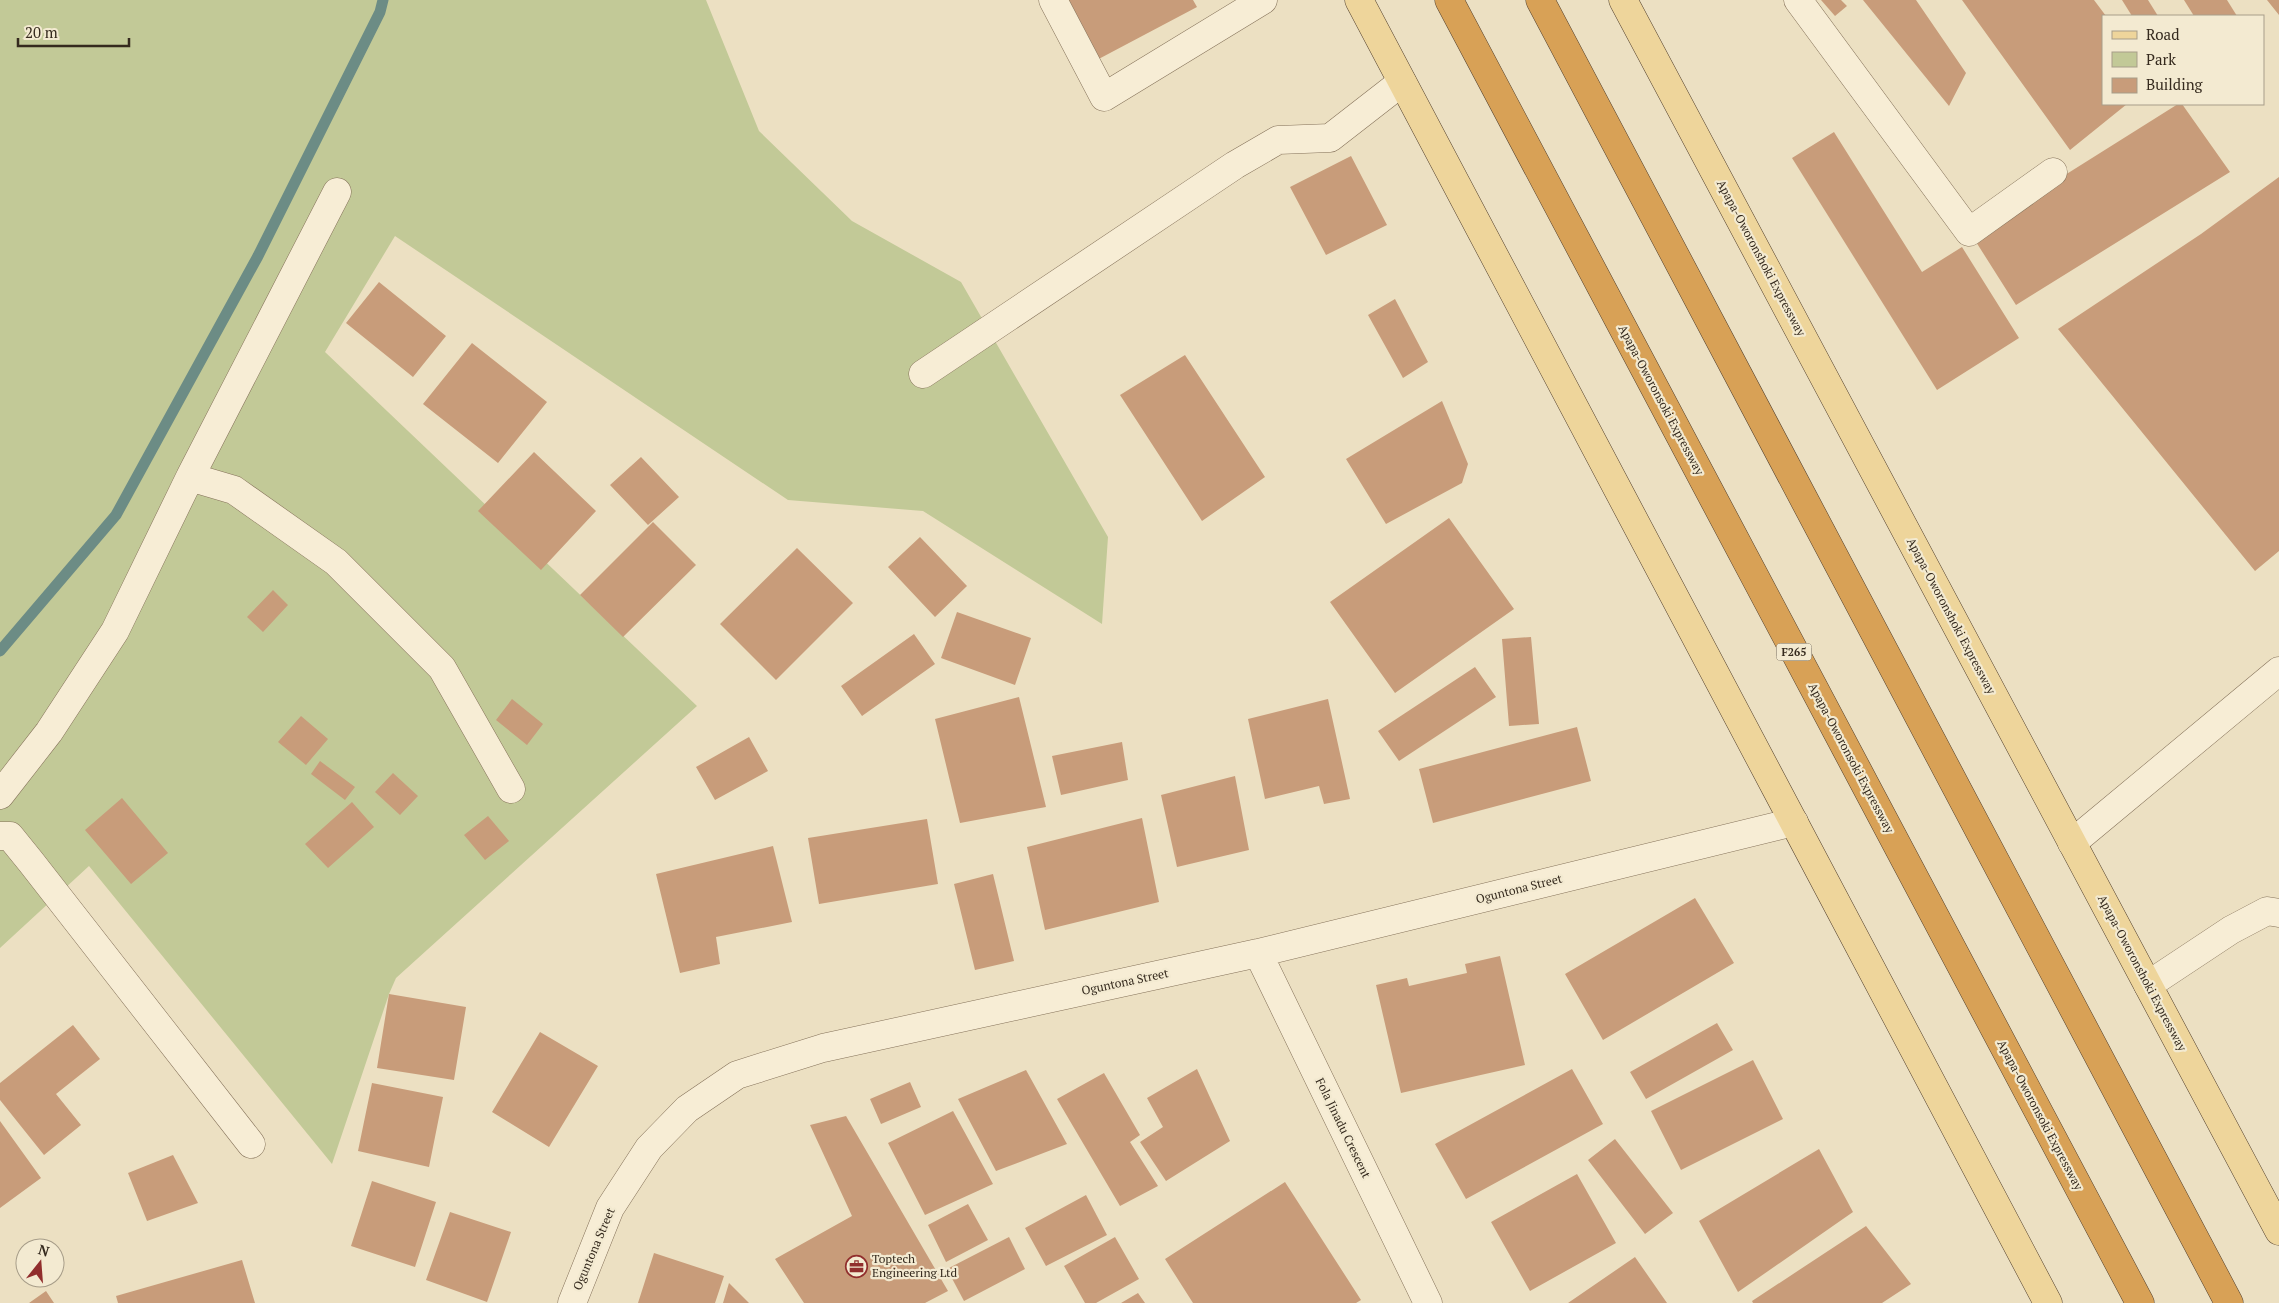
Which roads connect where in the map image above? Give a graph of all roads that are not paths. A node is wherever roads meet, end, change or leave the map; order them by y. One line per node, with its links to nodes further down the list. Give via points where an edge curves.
1 (1053, 0): 7 (street, via 1104,97)
2 (1359, 0): 8 (main road)
3 (1449, 0): 27 (highway, Apapa-Oworonsoki Expressway / F265)
4 (1540, 0): 28 (highway)
5 (1623, 0): 18 (main road, Apapa-Oworonshoki Expressway)
6 (1798, 0): 9 (street, via 1969,232)
7 (1255, 2)
8 (1402, 82): 11 (street, via 1330,138 1278,140 1235,165); 16 (main road)
9 (2053, 172)
10 (337, 192): 12 (street)
11 (924, 374)
12 (190, 477): 14 (street, via 234,490 336,562 442,668); 15 (street, via 115,631 49,732)
13 (2279, 671): 18 (street)
14 (511, 789)
15 (0, 796)
16 (1794, 822): 20 (street, Oguntona Street); 26 (main road)
17 (0, 836): 22 (street, via 10,836)
18 (2072, 843): 21 (main road, Apapa-Oworonshoki Expressway)
19 (2279, 914): 21 (street, via 2267,911 2231,930)
20 (1258, 952): 24 (street, Oguntona Street, via 824,1048 737,1075 687,1109 650,1148 610,1208); 25 (street, Fola Jinadu Crescent)
21 (2148, 985): 23 (main road, Apapa-Oworonshoki Expressway)
22 (251, 1144)
23 (2279, 1231)
24 (572, 1303)
25 (1428, 1303)
26 (2048, 1303)
27 (2140, 1303)
28 (2229, 1303)

